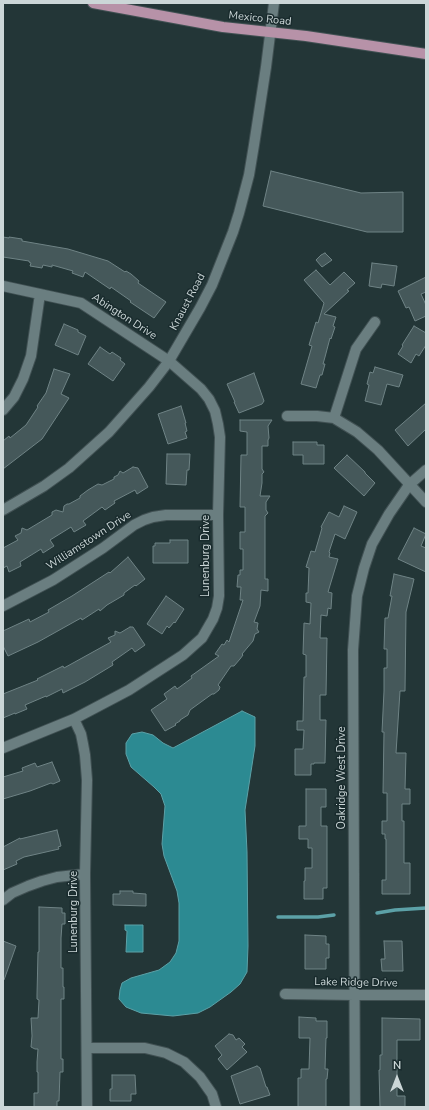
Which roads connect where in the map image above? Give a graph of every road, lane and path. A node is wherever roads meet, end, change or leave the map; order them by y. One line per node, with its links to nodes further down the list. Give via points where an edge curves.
1 (93, 3): 3 (main road, Mexico Road, via 223,27)
2 (274, 3): 3 (street, Knaust Road)
3 (270, 32): 4 (main road, Mexico Road); 8 (street, Knaust Road, via 249,175 239,213 212,284)
4 (426, 54)
5 (3, 286): 6 (street, Abington Drive)
6 (40, 294): 8 (street, Abington Drive, via 81,304); 9 (street, via 31,356 14,397)
7 (375, 322): 11 (street, via 356,349)
8 (169, 361): 15 (street, Knaust Road, via 131,409 90,450 44,486); 16 (street, Lunenburg Drive, via 201,389 215,411 220,437)
9 (3, 410)
10 (287, 416): 11 (street)
11 (334, 418): 13 (street, via 357,432 378,450)
12 (426, 470): 13 (street, Oakridge West Drive)
13 (409, 485): 14 (street); 23 (street, Oakridge West Drive, via 372,544 358,596 353,650)
14 (426, 502)
15 (3, 510)
16 (218, 515): 17 (street, Williamstown Drive, via 166,515 144,520 53,580); 18 (street, Lunenburg Drive, via 219,596 213,619 202,638 184,655 130,690)
17 (3, 606)
18 (74, 719): 19 (street, Lunenburg Drive); 20 (street, Lunenburg Drive, via 81,734 87,780)
19 (3, 748)
20 (85, 874): 21 (street, via 42,881 12,893); 25 (street, Lunenburg Drive)
21 (3, 900)
22 (285, 994): 23 (street, Lake Ridge Drive)
23 (355, 995): 24 (street, Lake Ridge Drive); 28 (street, Oakridge West Drive)
24 (426, 995)
25 (87, 1048): 26 (street, Lunenburg Drive); 27 (street, via 145,1048 166,1053 184,1062 200,1077 212,1094)
26 (87, 1107)
27 (216, 1107)
28 (355, 1107)

